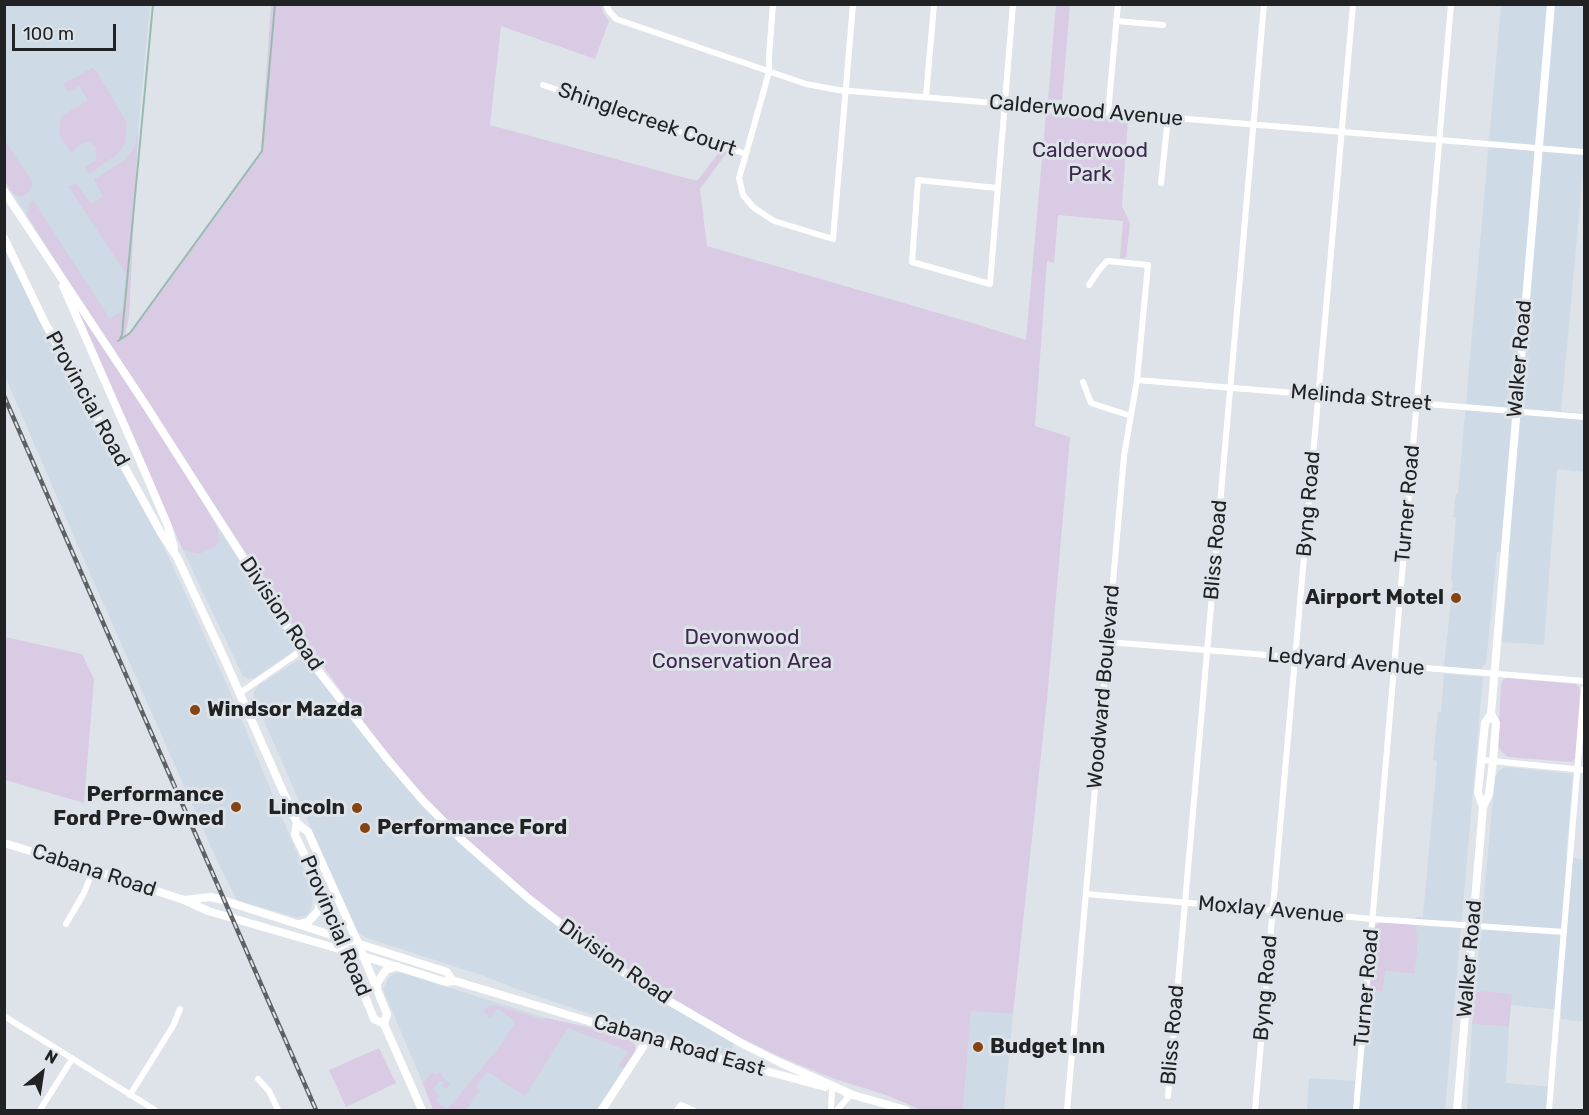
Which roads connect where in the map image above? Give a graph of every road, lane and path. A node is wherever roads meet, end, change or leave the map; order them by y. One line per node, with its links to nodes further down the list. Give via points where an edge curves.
1 (606, 4): 13 (street, Calderwood Avenue, via 616,19)
2 (773, 4): 13 (street)
3 (853, 4): 15 (street)
4 (934, 4): 16 (street)
5 (1013, 4): 17 (street)
6 (1118, 4): 11 (street)
7 (1264, 4): 20 (street, Bliss Road)
8 (1353, 4): 21 (street, Byng Road)
9 (1451, 4): 22 (street, Turner Road)
10 (1551, 4): 23 (main road, Walker Road)
11 (1116, 21): 12 (street); 18 (street)
12 (1163, 25)
13 (769, 72): 15 (street, Calderwood Avenue); 25 (street)
14 (543, 85): 25 (street, Shinglecreek Court)
15 (845, 91): 16 (street, Calderwood Avenue); 25 (street, Shinglecreek Court, via 833,239 774,222 753,207 743,195 739,178)
16 (926, 97): 17 (street, Calderwood Avenue)
17 (1005, 104): 18 (street, Calderwood Avenue); 27 (street)
18 (1108, 112): 19 (street, Calderwood Avenue)
19 (1168, 117): 20 (street, Calderwood Avenue); 26 (street)
20 (1253, 125): 21 (street, Calderwood Avenue); 34 (street, Bliss Road)
21 (1342, 132): 22 (street, Calderwood Avenue); 35 (street, Byng Road)
22 (1439, 140): 23 (street, Calderwood Avenue); 36 (street, Turner Road)
23 (1538, 148): 24 (street, Calderwood Avenue); 37 (main road, Walker Road)
24 (1584, 152)
25 (746, 154)
26 (1161, 183)
27 (997, 188): 27 (street, via 918,180 912,262 990,284)
28 (4, 191): 30 (main road, Division Road)
29 (4, 238): 40 (main road, Provincial Road, via 45,323)
30 (53, 263): 41 (main road, Provincial Road); 44 (main road, Division Road)
31 (1089, 285): 32 (street, Woodward Boulevard, via 1107,261 1148,265)
32 (1137, 380): 34 (street, Melinda Street); 38 (street, Woodward Boulevard)
33 (1083, 382): 38 (street, via 1091,403)
34 (1230, 387): 35 (street, Melinda Street); 45 (street, Bliss Road)
35 (1319, 395): 36 (street, Melinda Street); 46 (street, Byng Road)
36 (1417, 403): 37 (street, Melinda Street); 47 (street, Turner Road)
37 (1516, 411): 39 (street, Melinda Street); 48 (main road, Walker Road)
38 (1131, 416): 43 (street, Woodward Boulevard)
39 (1584, 417)
40 (120, 458): 41 (main road); 42 (main road, Provincial Road)
41 (144, 470): 42 (main road, Provincial Road)
42 (177, 557): 51 (main road, Provincial Road)
43 (1108, 642): 45 (street, Ledyard Avenue); 61 (street, Woodward Boulevard)
44 (302, 650): 51 (street); 84 (main road, Division Road, via 424,802 529,899 620,970 669,1001 741,1043)
45 (1207, 650): 46 (street, Ledyard Avenue); 63 (street, Bliss Road)
46 (1296, 658): 47 (street, Ledyard Avenue); 64 (street, Byng Road)
47 (1394, 666): 48 (street, Ledyard Avenue); 65 (street, Turner Road)
48 (1494, 674): 49 (street, Ledyard Avenue); 52 (main road, Walker Road)
49 (1584, 681)
50 (1584, 689): 55 (street)
51 (240, 693): 57 (main road, Provincial Road)
52 (1491, 714): 53 (main road, Walker Road, via 1485,723); 54 (main road, Walker Road, via 1496,723)
53 (1482, 760): 54 (street); 56 (main road, Walker Road, via 1479,793)
54 (1493, 761): 55 (street); 56 (main road, Walker Road, via 1489,794)
55 (1581, 769): 69 (street)
56 (1483, 807): 68 (main road, Walker Road)
57 (297, 823): 60 (main road, Provincial Road, via 295,835); 71 (main road, Provincial Road, via 308,832)
58 (4, 843): 59 (main road, Cabana Road)
59 (93, 870): 62 (main road, Cabana Road); 66 (street)
60 (322, 893): 67 (main road, via 318,911 308,922); 70 (main road, Provincial Road)
61 (1086, 894): 63 (street, Moxlay Avenue); 97 (street, Woodward Boulevard)
62 (184, 900): 67 (main road, Cabana Road, via 210,897); 72 (main road, Cabana Road, via 208,911)
63 (1185, 902): 64 (street, Moxlay Avenue); 86 (street, Bliss Road)
64 (1273, 910): 65 (street, Moxlay Avenue); 98 (street, Byng Road)
65 (1373, 919): 68 (street, Moxlay Avenue); 99 (street, Turner Road)
66 (66, 924)
67 (299, 924): 70 (main road, Cabana Road)
68 (1472, 926): 69 (street, Moxlay Avenue); 100 (main road, Walker Road)
69 (1564, 932): 101 (street)
70 (340, 937): 71 (main road, Cabana Road East); 72 (main road, Provincial Road)
71 (358, 943): 73 (main road, Provincial Road); 75 (main road, Cabana Road East, via 447,972)
72 (347, 951): 73 (main road, Cabana Road); 79 (main road, Provincial Road, via 374,1018)
73 (363, 956): 74 (main road, Cabana Road East); 76 (main road, Provincial Road)
74 (397, 966): 75 (main road, Cabana Road East, via 446,982); 76 (main road, via 386,970 377,983)
75 (452, 980): 80 (main road, Cabana Road East)
76 (378, 992): 79 (main road, Provincial Road, via 387,1014)
77 (180, 1009): 85 (street)
78 (4, 1016): 81 (street)
79 (384, 1024): 90 (main road, Provincial Road)
80 (648, 1039): 83 (main road, Cabana Road East); 91 (main road)
81 (72, 1059): 85 (street); 87 (street)
82 (258, 1079): 89 (street)
83 (832, 1089): 84 (main road, Cabana Road East); 94 (street)
84 (851, 1094): 95 (street); 96 (main road, Cabana Road East)
85 (130, 1095): 88 (street)
86 (1168, 1096)
87 (40, 1110)
88 (155, 1110)
89 (278, 1110)
90 (422, 1110)
91 (602, 1110)
92 (677, 1110): 93 (street, via 681,1105)
93 (693, 1110)
94 (831, 1110)
95 (837, 1110)
96 (906, 1110)
97 (1067, 1110)
98 (1255, 1110)
99 (1356, 1110)
100 (1457, 1110)
101 (1549, 1110)

